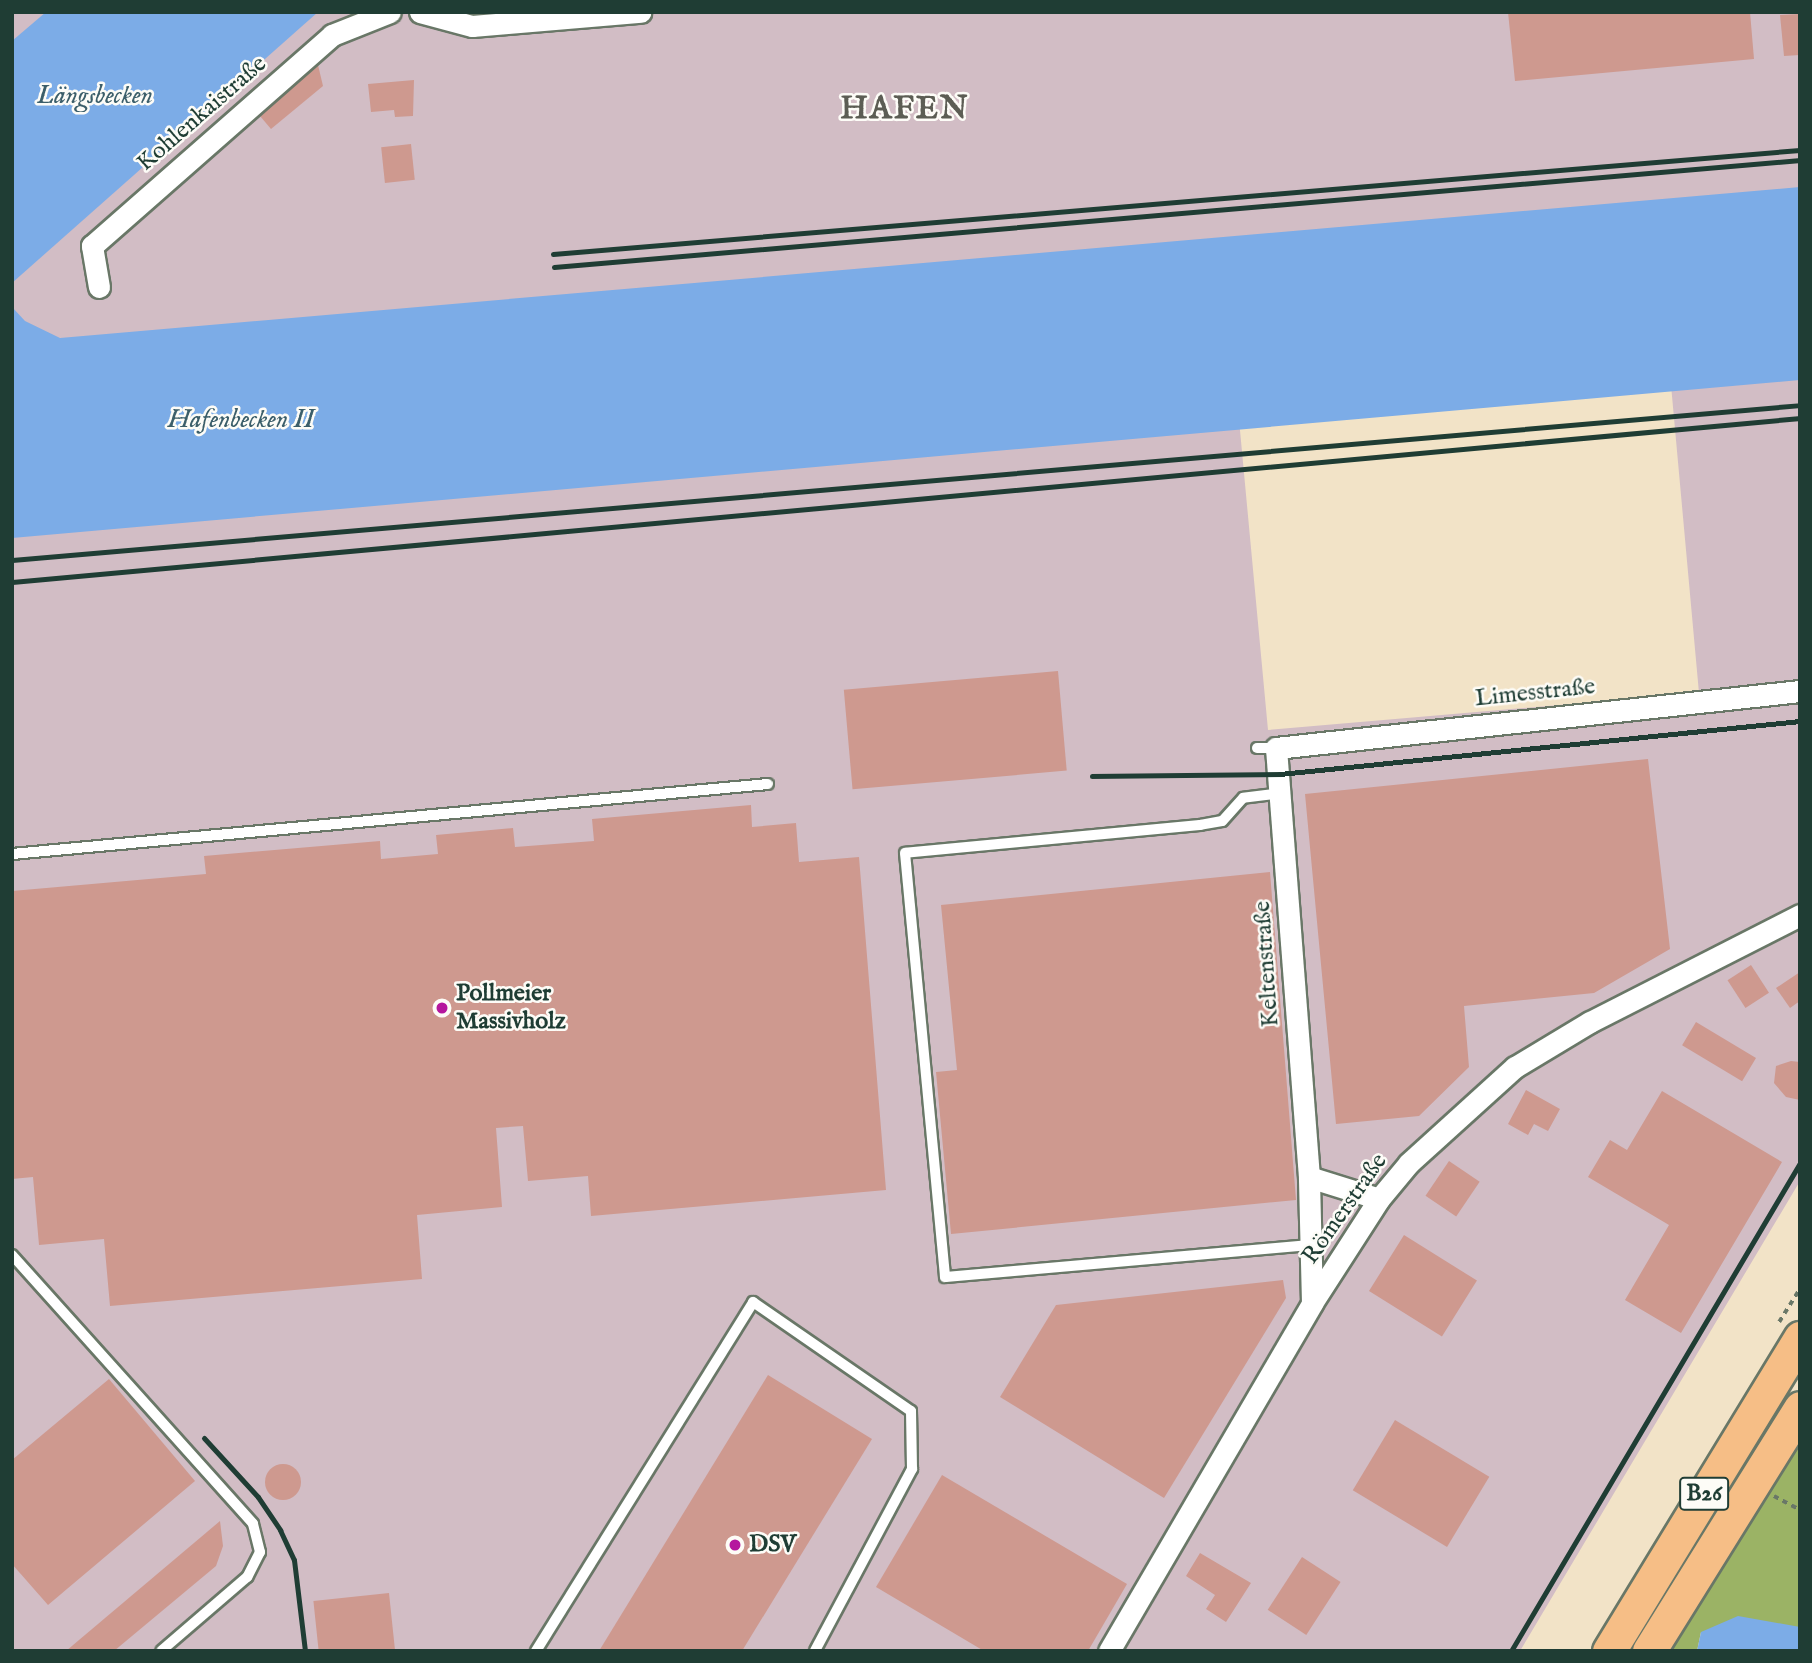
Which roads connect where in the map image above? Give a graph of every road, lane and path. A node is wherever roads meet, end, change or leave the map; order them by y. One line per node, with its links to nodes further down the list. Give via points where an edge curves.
1 (390, 12): 4 (street, Kohlenkaistraße, via 332,35 92,246)
2 (420, 12): 3 (street, via 472,26)
3 (640, 12)
4 (99, 287)
5 (1800, 691): 6 (street, Limesstraße)
6 (1266, 748): 8 (street, Keltenstraße)
7 (768, 784): 9 (lane)
8 (1282, 793): 11 (street, Keltenstraße); 13 (lane, via 1243,798 1222,821 1200,825 905,853 945,1277)
9 (12, 854)
10 (1800, 915): 12 (street, Römerstraße, via 1590,1022 1515,1067 1457,1115)
11 (1309, 1177): 12 (street); 13 (street, Keltenstraße)
12 (1379, 1199): 15 (street, Römerstraße)
13 (1311, 1245): 15 (street, Keltenstraße)
14 (12, 1255): 18 (lane, via 253,1524 260,1552 247,1577)
15 (1312, 1303): 21 (street, Römerstraße)
16 (1800, 1338): 22 (main road, B26)
17 (1800, 1408): 23 (main road)
18 (161, 1651)
19 (536, 1651): 20 (lane, via 753,1302 911,1411 912,1469)
20 (815, 1651)
21 (1109, 1651)
22 (1609, 1651)
23 (1649, 1651)

